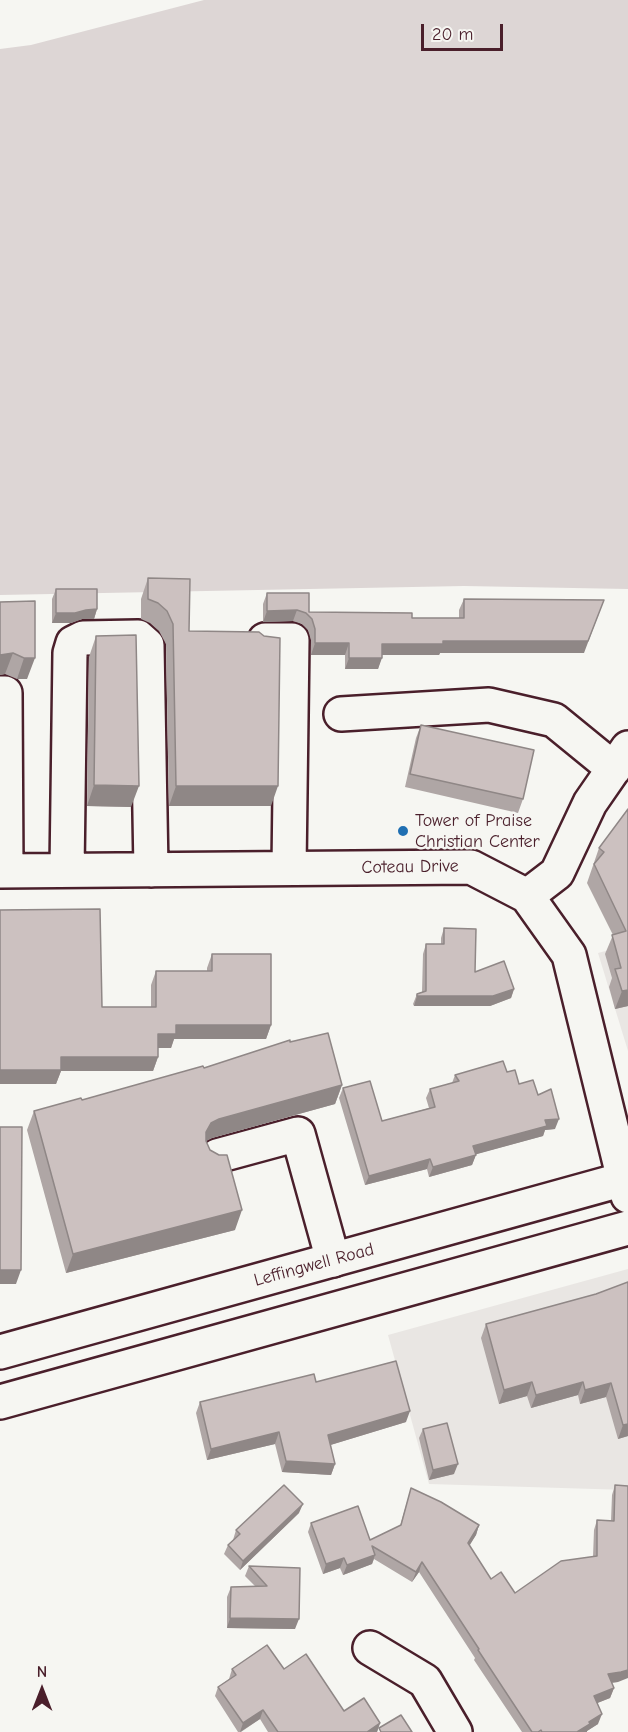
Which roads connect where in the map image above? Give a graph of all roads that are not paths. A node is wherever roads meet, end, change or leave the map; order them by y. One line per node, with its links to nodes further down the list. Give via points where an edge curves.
1 (266, 640): 5 (main road, via 292,640)
2 (0, 693): 8 (main road, via 5,693)
3 (341, 714): 4 (main road, via 489,705 554,720)
4 (621, 759): 9 (main road, via 590,803 557,873)
5 (289, 868): 7 (main road, Coteau Drive); 9 (main road, Coteau Drive, via 471,867)
6 (67, 870): 7 (main road, Coteau Drive); 7 (main road, via 73,643 83,638 138,637 147,645); 8 (main road, Coteau Drive)
7 (151, 870)
8 (3, 871)
9 (527, 897): 11 (main road, Coteau Drive, via 569,955)
10 (217, 1156): 13 (main road, via 298,1134)
11 (627, 1185): 13 (main road, Leffingwell Road)
12 (628, 1228): 15 (main road)
13 (333, 1260): 14 (main road, Leffingwell Road)
14 (0, 1352)
15 (0, 1402)
16 (370, 1648): 17 (main road, via 425,1681)
17 (455, 1732)

